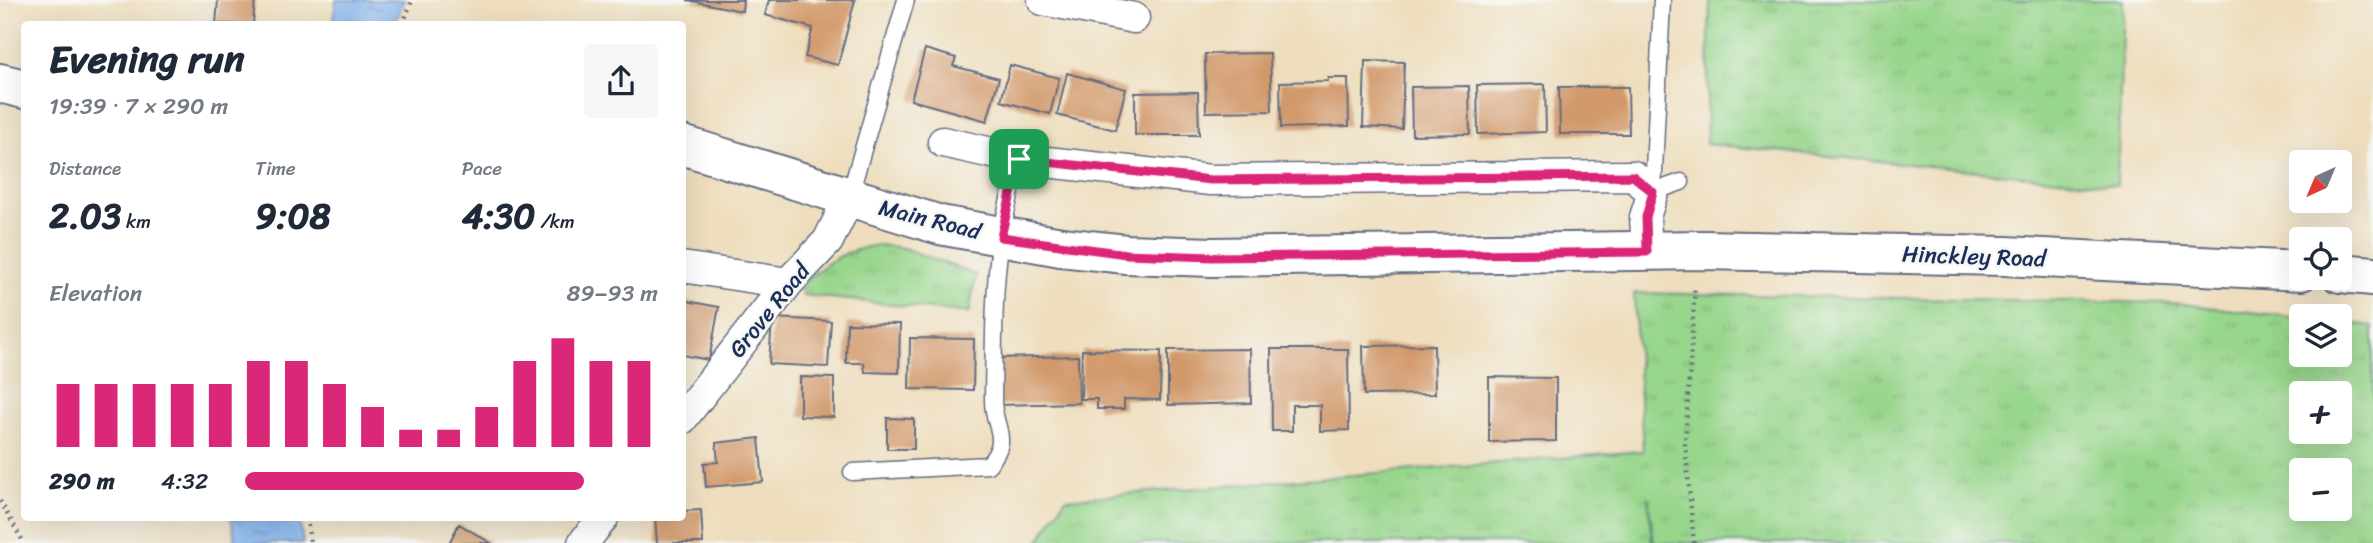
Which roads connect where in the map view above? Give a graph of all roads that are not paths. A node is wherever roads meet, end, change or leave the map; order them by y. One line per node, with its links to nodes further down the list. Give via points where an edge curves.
1 (906, 0): 11 (lane)
2 (1043, 0): 4 (street)
3 (1662, 0): 10 (lane)
4 (1135, 18)
5 (0, 83): 6 (main road)
6 (21, 88)
7 (943, 142): 9 (street)
8 (686, 146): 11 (main road, Main Road)
9 (1019, 159): 10 (street, via 1211,180 1633,176); 12 (lane)
10 (1667, 187): 13 (street, via 1646,217)
11 (849, 198): 12 (main road, Main Road, via 940,225); 18 (street, Grove Road, via 828,241)
12 (1001, 237): 13 (main road, Main Road, via 1113,252 1212,257); 20 (lane, via 993,317 993,404 1001,430 997,455 988,465)
13 (1647, 252): 15 (main road, Hinckley Road, via 2005,256)
14 (686, 268): 18 (street)
15 (2289, 270)
16 (2352, 275): 17 (main road)
17 (2373, 276)
18 (788, 283): 19 (street, Grove Road)
19 (686, 414)
20 (852, 472)
21 (601, 521): 22 (street)
22 (583, 543)

